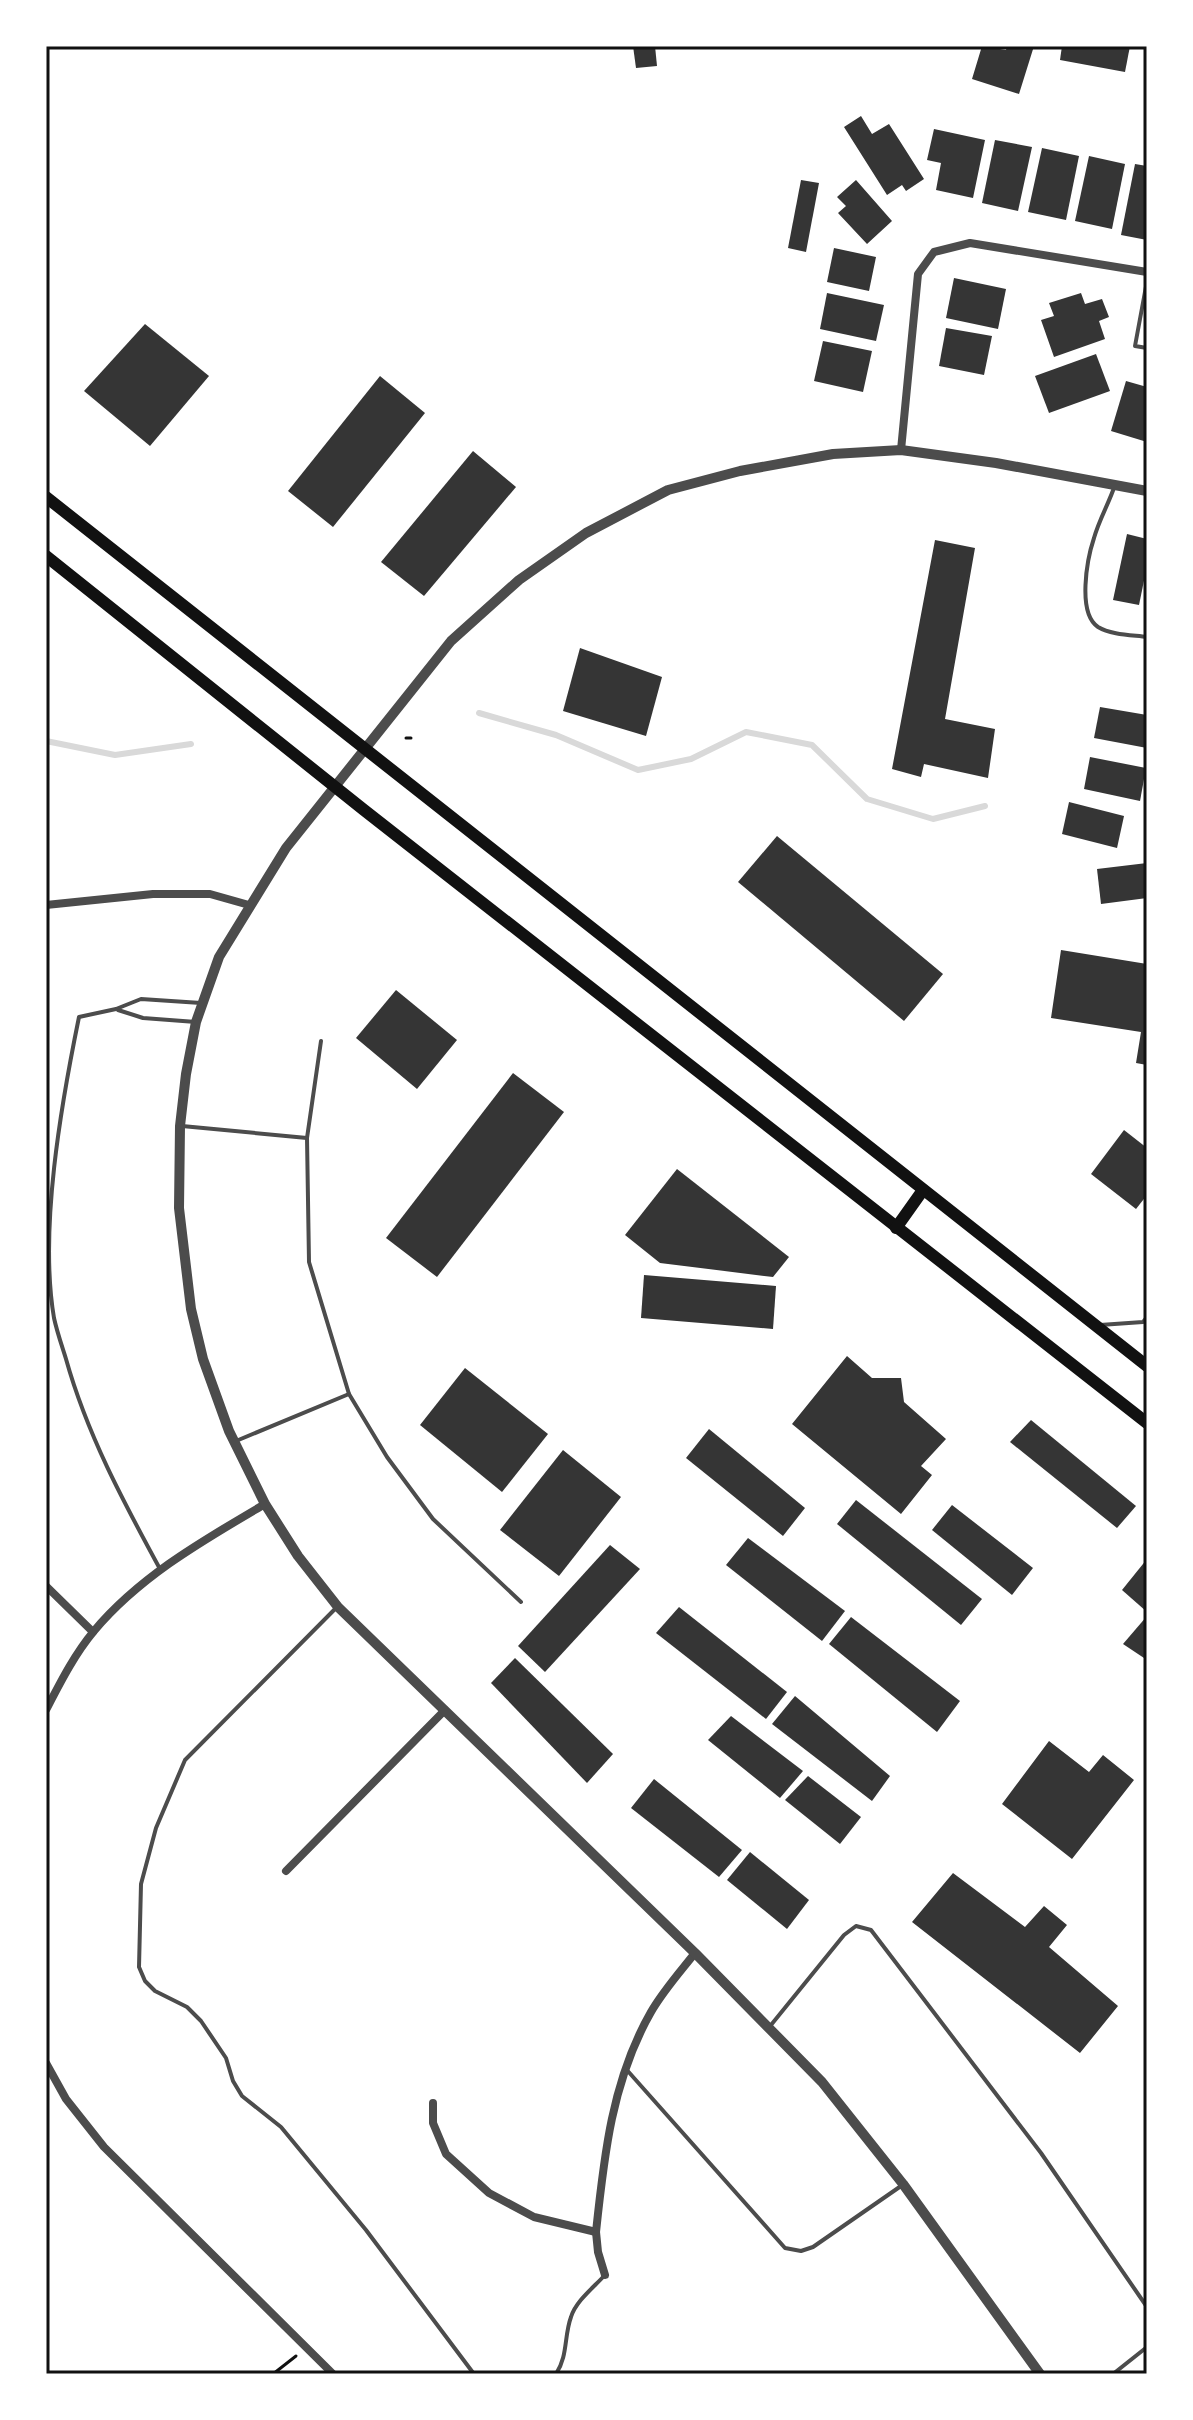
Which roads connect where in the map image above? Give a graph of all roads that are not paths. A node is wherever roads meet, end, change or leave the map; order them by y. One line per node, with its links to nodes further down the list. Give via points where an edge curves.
1 (1147, 272): 4 (street, via 970,243 934,252 918,274)
2 (1147, 281): 3 (lane, via 1135,346)
3 (1147, 348)
4 (901, 450): 5 (street); 10 (street, via 833,454 740,471 668,490 600,524 519,580 451,641)
5 (1115, 485): 6 (street); 9 (lane, via 1094,536 1085,604 1091,621 1104,630)
6 (1147, 491)
7 (46, 497): 10 (main road)
8 (46, 556): 11 (main road)
9 (1147, 637)
10 (362, 749): 11 (street); 20 (main road)
11 (333, 786): 13 (street); 21 (main road)
12 (46, 905): 13 (street, via 153,894 210,894)
13 (249, 905): 14 (street, via 219,957)
14 (202, 1004): 15 (lane, via 141,999); 16 (street)
15 (116, 1009): 16 (lane, via 143,1018); 29 (lane, via 79,1017 67,1075 53,1201 54,1319 99,1453)
16 (196, 1022): 18 (street)
17 (321, 1041): 19 (lane)
18 (180, 1126): 19 (lane); 27 (street, via 179,1208 191,1309)
19 (307, 1138): 25 (lane, via 309,1262)
20 (923, 1190): 21 (main road); 23 (main road)
21 (896, 1228): 26 (main road)
22 (1147, 1317): 23 (lane, via 1143,1322)
23 (1094, 1325): 24 (main road)
24 (1147, 1366)
25 (349, 1394): 27 (lane); 31 (lane, via 433,1519)
26 (1147, 1423)
27 (234, 1442): 28 (street)
28 (265, 1504): 29 (street); 32 (street)
29 (160, 1569): 33 (street)
30 (46, 1586): 33 (street)
31 (521, 1602)
32 (338, 1607): 35 (street); 48 (lane, via 185,1760 156,1828 141,1884 139,1967 155,1991 187,2007 201,2021 226,2058 242,2096 281,2127)
33 (93, 1632): 34 (street)
34 (46, 1710)
35 (445, 1710): 36 (street); 37 (street)
36 (286, 1871)
37 (695, 1953): 38 (street); 40 (street, via 652,2011)
38 (770, 2026): 42 (street); 45 (lane, via 844,1935 856,1926 871,1930 1041,2153)
39 (46, 2063): 47 (street, via 104,2147)
40 (625, 2068): 42 (lane, via 785,2248 813,2247); 43 (street, via 607,2141)
41 (433, 2103): 43 (street, via 433,2123 446,2154 489,2193 534,2217)
42 (903, 2184): 50 (street)
43 (596, 2232): 44 (street)
44 (605, 2275): 49 (lane, via 575,2307)
45 (1147, 2307)
46 (1147, 2347): 51 (lane)
47 (333, 2374)
48 (474, 2374)
49 (556, 2374)
50 (1040, 2374)
51 (1113, 2374)

